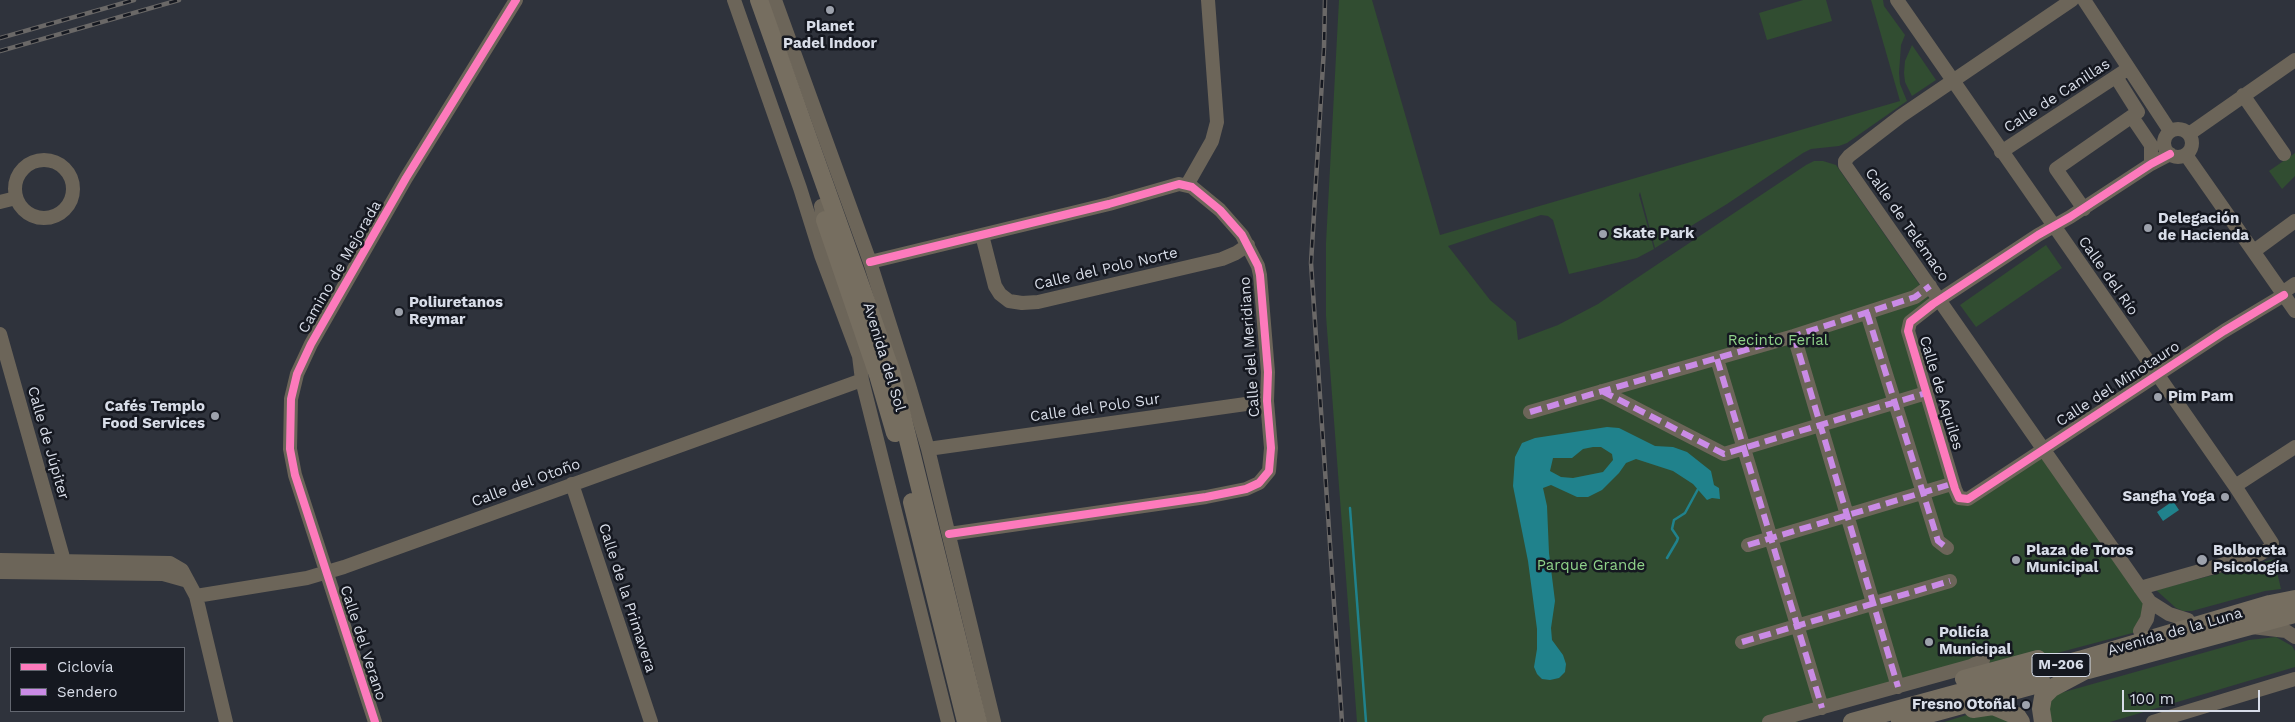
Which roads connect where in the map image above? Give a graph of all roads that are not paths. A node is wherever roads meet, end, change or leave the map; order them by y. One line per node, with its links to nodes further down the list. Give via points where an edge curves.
1 (516, 0): 70 (street, Camino de Mejorada, via 406,178 297,374 291,399 290,449)
2 (734, 0): 41 (street, Avenida del Sol, via 821,255)
3 (749, 0): 23 (main road, Avenida del Sol)
4 (759, 0): 23 (main road, Avenida del Sol)
5 (775, 0): 34 (street, Avenida del Sol)
6 (1208, 0): 24 (street, via 1217,122 1212,141)
7 (1896, 0): 13 (street, Calle del Río)
8 (2072, 0): 13 (street)
9 (2084, 0): 11 (street)
10 (2295, 60): 14 (street)
11 (2130, 68): 12 (street, Calle de Canillas); 16 (street)
12 (2116, 77): 15 (street, via 2138,112); 18 (street, Calle de Canillas)
13 (1952, 81): 18 (street, Calle del Río); 36 (street, Calle de Telémaco, via 1901,116 1845,161 1848,171)
14 (2243, 95): 17 (street); 20 (street)
15 (2132, 117): 22 (street, via 2150,145); 28 (street, via 2056,168)
16 (2170, 131): 17 (street, via 2180,129); 19 (street, via 2164,143)
17 (2189, 134): 21 (street, via 2192,145)
18 (2001, 152): 30 (street, Calle del Río)
19 (2170, 154): 21 (street); 22 (street, Calle de Aquiles)
20 (2284, 154)
21 (2186, 155): 33 (street)
22 (2151, 164): 28 (street, Calle de Aquiles)
23 (816, 177): 27 (main road, Avenida del Sol); 96 (main road, Avenida del Sol, via 891,371)
24 (1187, 185): 31 (street, via 1168,186); 32 (street, Calle del Meridiano, via 1220,210)
25 (16, 198): 25 (street, via 30,215 52,218 69,205 73,183 60,165 46,160 37,161 19,174); 26 (street)
26 (0, 202)
27 (820, 206): 41 (street, via 828,253); 95 (main road, Avenida del Sol, via 900,449)
28 (2084, 209): 30 (street, Calle de Aquiles)
29 (2295, 221): 33 (street)
30 (2052, 226): 38 (street, Calle de Aquiles); 45 (street, Calle del Río)
31 (982, 235): 32 (street, Calle del Polo Norte, via 995,286 1009,301 1022,303 1222,259); 34 (street)
32 (1248, 245): 49 (street, Calle del Meridiano, via 1260,275 1268,372)
33 (2254, 251): 37 (street)
34 (870, 262): 55 (street, Avenida del Sol)
35 (2295, 284): 37 (street, Calle del Minotauro)
36 (1930, 286): 38 (street, Calle de Telémaco); 40 (street, via 1915,297)
37 (2287, 296): 39 (street); 45 (street, Calle del Minotauro, via 2224,331)
38 (1940, 300): 48 (street, Calle de Aquiles, via 1910,322 1908,331); 56 (street, Calle de Telémaco)
39 (2295, 311)
40 (1867, 313): 43 (street); 50 (street)
41 (849, 326): 46 (street, Avenida del Sol, via 859,356)
42 (0, 334): 68 (street, Calle de Júpiter)
43 (1794, 336): 44 (street); 52 (street)
44 (1717, 359): 47 (street); 54 (street)
45 (2157, 375): 56 (street, Calle del Minotauro); 59 (street, Calle del Río)
46 (862, 380): 57 (street, Calle del Otoño); 94 (street, Avenida del Sol)
47 (1602, 391): 51 (street); 54 (street, via 1724,454)
48 (1926, 393): 50 (street); 61 (street, Calle de Aquiles, via 1955,489 1959,498)
49 (1267, 400): 55 (street, Calle del Polo Sur); 63 (street, Calle del Meridiano, via 1271,461 1265,477 1254,486 1206,497)
50 (1895, 402): 52 (street); 60 (street)
51 (1530, 412)
52 (1820, 425): 54 (street); 62 (street)
53 (2295, 447): 59 (street)
54 (1744, 448): 64 (street)
55 (928, 449): 63 (street, Avenida del Sol)
56 (2044, 449): 61 (street, Calle del Minotauro); 73 (street, Calle de Telémaco)
57 (572, 484): 70 (street, Calle del Otoño); 93 (street, Calle de la Primavera)
58 (1948, 485): 60 (street)
59 (2235, 486): 73 (street, Calle del Río, via 2272,547 2260,554)
60 (1923, 493): 62 (street); 66 (street, via 1938,541)
61 (1968, 499)
62 (1847, 516): 64 (street); 77 (street)
63 (949, 534): 97 (street, Avenida del Sol)
64 (1771, 538): 65 (street); 81 (street)
65 (1748, 545)
66 (1947, 548)
67 (0, 560): 68 (street)
68 (64, 561): 71 (street, via 170,563 182,570)
69 (0, 572): 71 (street, via 163,574)
70 (326, 572): 74 (street, Calle del Otoño); 92 (street, Calle del Verano)
71 (188, 581): 74 (street)
72 (1950, 581): 77 (street)
73 (2140, 588): 76 (street, Calle de Telémaco)
74 (196, 596): 91 (street)
75 (2295, 599): 80 (main road, Avenida de la Luna / M-206)
76 (2150, 602): 79 (street, Calle de Telémaco, via 2169,614); 82 (street, via 2147,619)
77 (1873, 604): 81 (street); 88 (street)
78 (2295, 614): 80 (main road, Avenida de la Luna / M-206)
79 (2188, 620): 80 (main road); 82 (main road)
80 (2245, 620): 83 (street, via 2286,631); 86 (main road, Avenida de la Luna / M-206); 100 (main road, Avenida de la Luna / M-206, via 2093,656)
81 (1797, 626): 84 (street); 89 (street)
82 (2140, 631): 85 (main road)
83 (2295, 637)
84 (1742, 642)
85 (1988, 664): 88 (street); 99 (main road)
86 (2086, 670): 101 (main road, Avenida de la Luna / M-206); 104 (main road, via 2052,688 2043,697)
87 (2295, 679): 90 (street)
88 (1898, 687): 89 (street)
89 (1822, 708): 98 (street)
90 (2184, 718): 105 (street)
91 (226, 722)
92 (375, 722)
93 (651, 722)
94 (948, 722)
95 (966, 722)
96 (978, 722)
97 (994, 722)
98 (1769, 722)
99 (1844, 722)
100 (1852, 722)
101 (1900, 722)
102 (1925, 722): 103 (main road, via 1992,706 2017,716)
103 (2021, 722)
104 (2043, 722)
105 (2153, 722)

